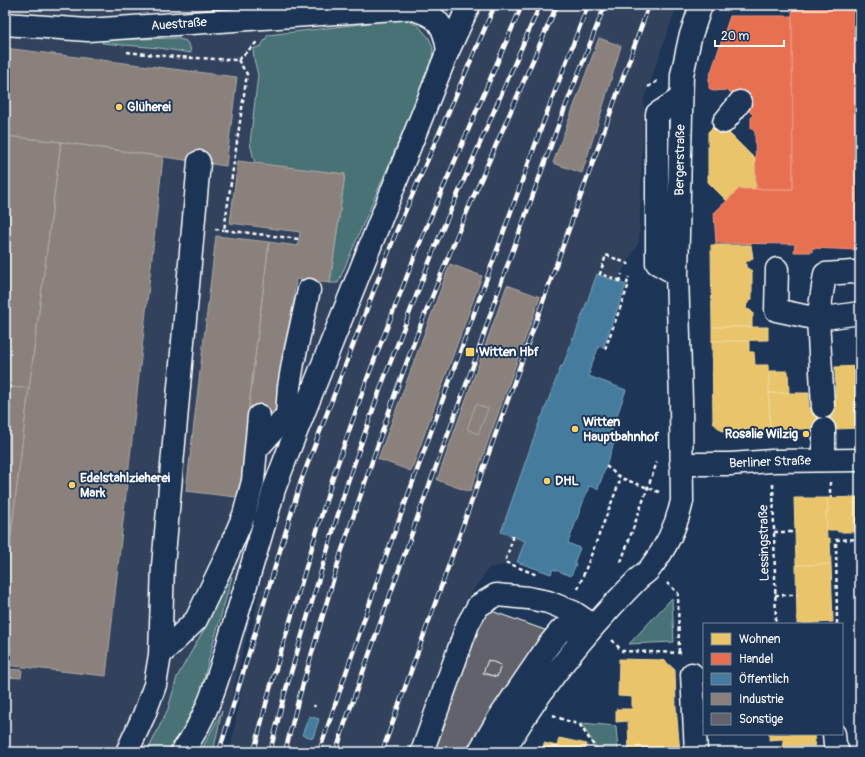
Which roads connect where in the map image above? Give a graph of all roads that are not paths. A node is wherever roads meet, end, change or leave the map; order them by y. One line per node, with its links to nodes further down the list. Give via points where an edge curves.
1 (469, 5): 4 (street)
2 (701, 5): 20 (street, Bergerstraße, via 690,38 683,71 681,98 677,274)
3 (5, 24): 4 (street, Auestraße, via 88,30 410,8 436,19 442,27)
4 (448, 51): 14 (street)
5 (740, 102): 6 (street)
6 (724, 122)
7 (199, 162): 24 (street, via 163,566)
8 (777, 269): 12 (street, via 776,310)
9 (853, 272): 12 (street, via 825,274)
10 (309, 290): 14 (street, via 290,381)
11 (860, 313): 12 (street)
12 (818, 319): 13 (street)
13 (823, 407)
14 (296, 412): 17 (street); 28 (street, via 215,688 201,722)
15 (259, 416): 17 (street)
16 (824, 429): 18 (street)
17 (256, 450): 24 (street, via 253,481 244,515 222,566 196,620)
18 (824, 460): 19 (street, Berliner Straße); 20 (street, Berliner Straße)
19 (860, 460)
20 (681, 464): 22 (street, Bergerstraße, via 682,501 679,515 666,544 651,568)
21 (538, 600): 22 (street, via 572,612); 23 (street); 29 (street, via 496,595 478,606 468,624)
22 (595, 624): 23 (street); 31 (street, Bergerstraße, via 544,689)
23 (562, 630): 30 (street, via 548,646)
24 (160, 655): 27 (street, via 155,685)
25 (692, 674): 32 (street)
26 (834, 735): 33 (street)
27 (128, 752)
28 (182, 752)
29 (422, 752)
30 (479, 752)
31 (503, 752)
32 (696, 752)
33 (838, 752)

